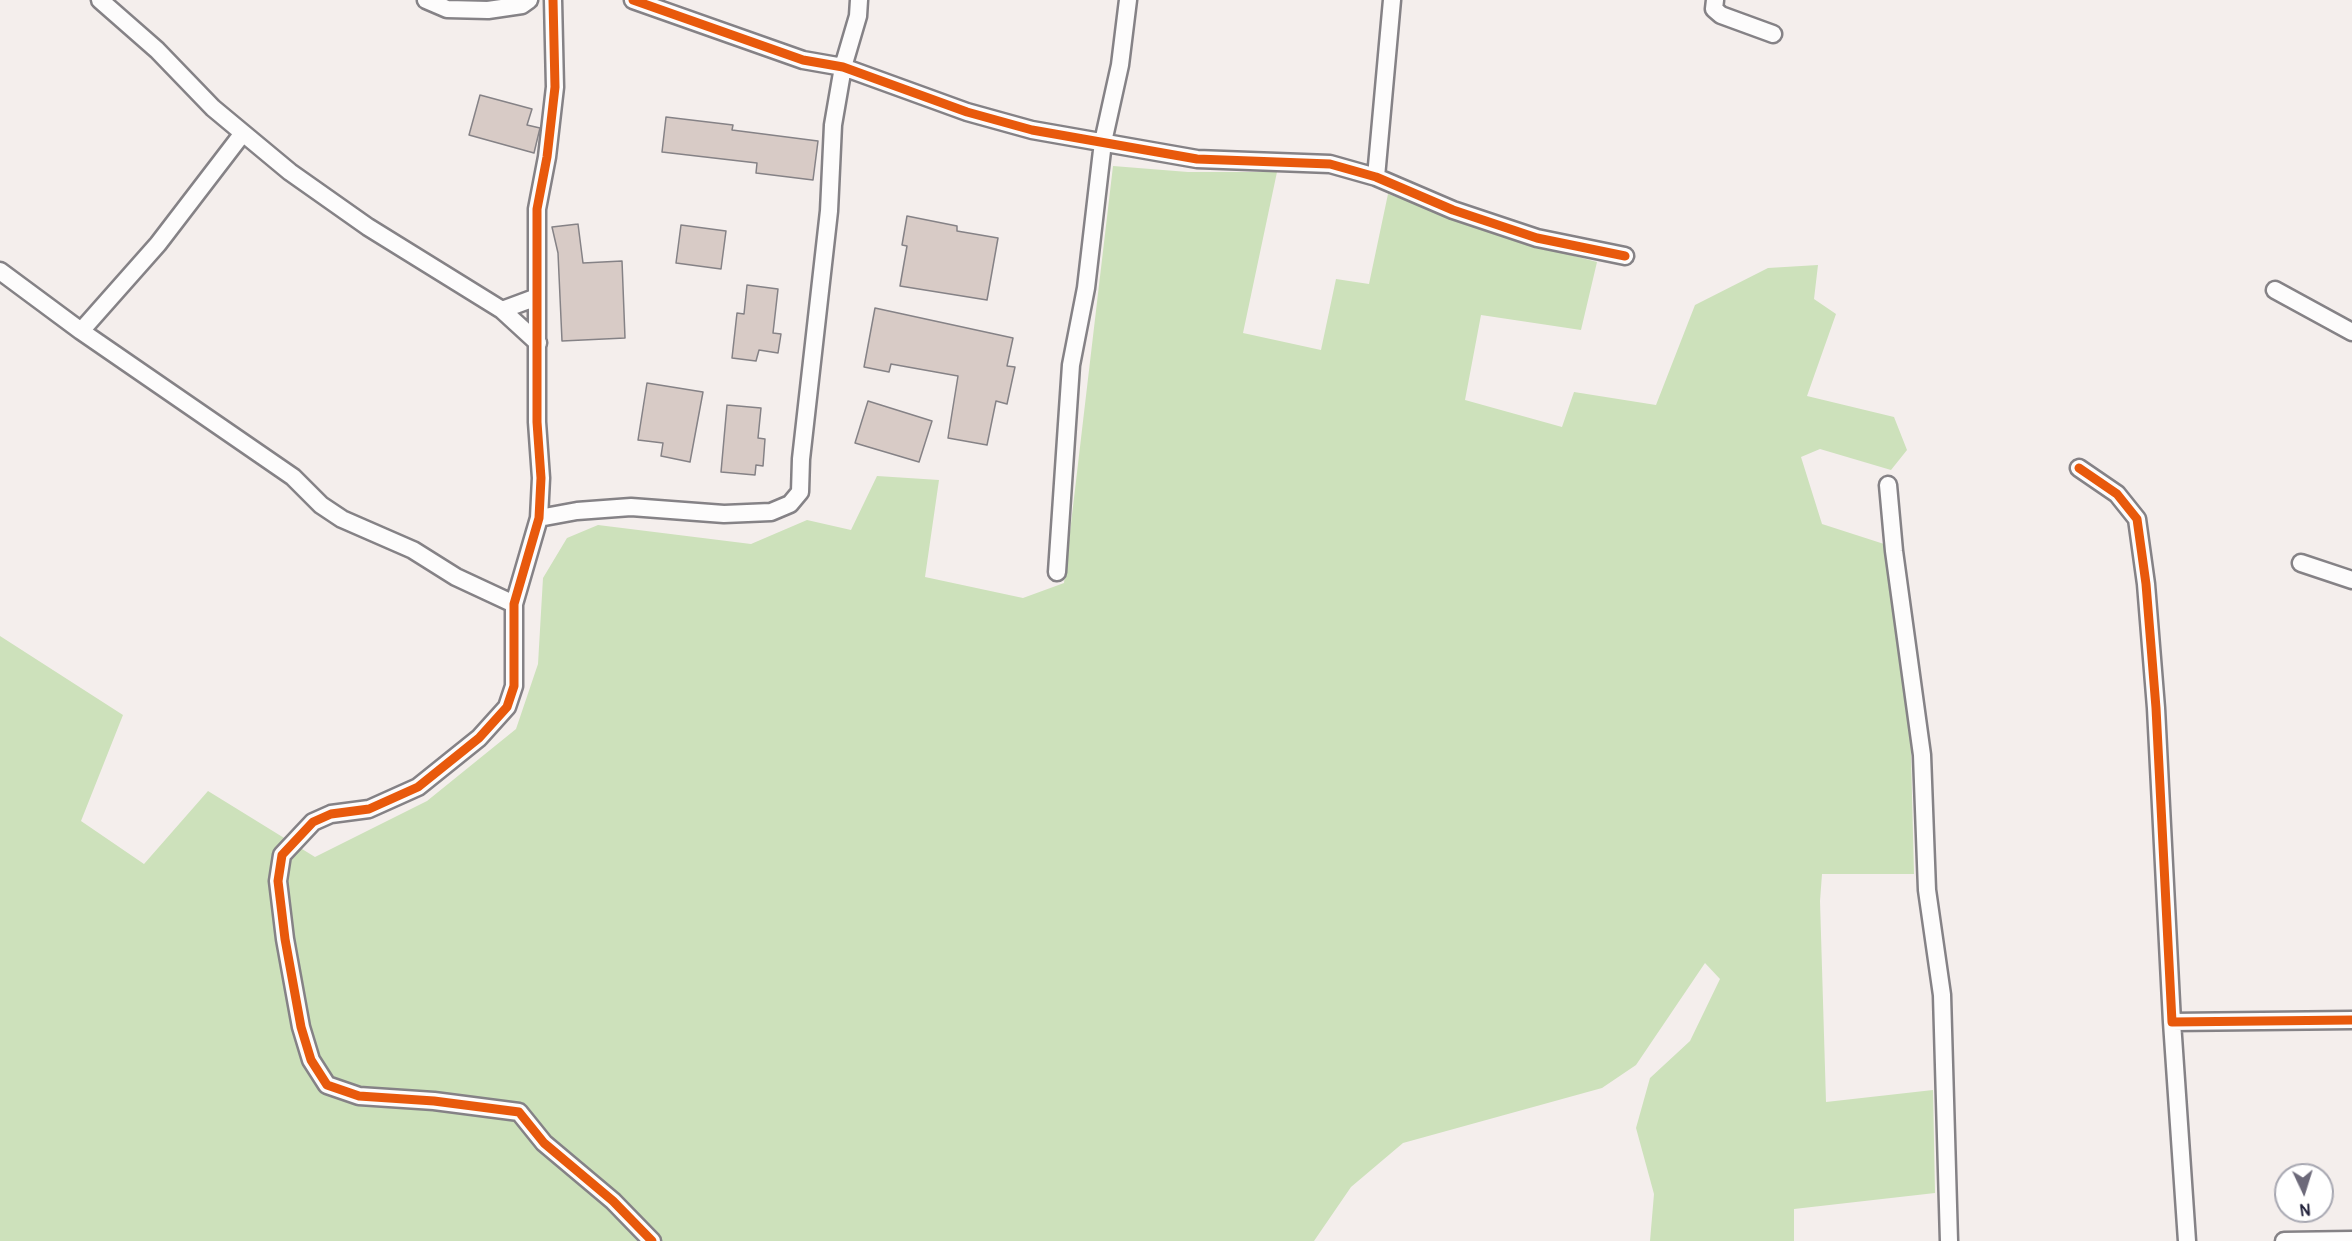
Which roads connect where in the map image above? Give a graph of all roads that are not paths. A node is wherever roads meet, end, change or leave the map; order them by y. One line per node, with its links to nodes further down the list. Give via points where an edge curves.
1 (100, 0): 12 (street)
2 (426, 0): 3 (street, via 447,9 488,10 522,5)
3 (529, 0)
4 (553, 0): 18 (street, via 555,87 537,209)
5 (633, 0): 11 (street, via 803,60)
6 (859, 0): 11 (street)
7 (1128, 0): 13 (street, via 1120,65)
8 (1392, 0): 14 (street)
9 (1715, 0): 10 (street, via 1714,9 1721,15)
10 (1773, 34)
11 (843, 67): 13 (street, via 967,112 1032,130); 25 (street, via 833,125 829,211 800,492 790,504 771,512 724,514 632,507)
12 (243, 133): 19 (street, via 368,227); 20 (street, via 158,244)
13 (1103, 142): 14 (street, via 1197,159 1330,164); 27 (street, via 1086,288 1071,364)
14 (1376, 177): 15 (street, via 1454,210 1537,238)
15 (1625, 256)
16 (0, 271): 20 (street)
17 (2275, 290): 21 (street)
18 (537, 297): 19 (street); 22 (street)
19 (502, 310): 22 (street)
20 (81, 331): 29 (street, via 293,477 321,505 342,519 413,550 456,577)
21 (2352, 332)
22 (538, 344): 25 (street)
23 (2079, 468): 31 (street, via 2116,494 2137,519 2156,708)
24 (1888, 484): 34 (street, via 1922,755 1927,890 1942,995)
25 (539, 518): 29 (street)
26 (2301, 563): 28 (street)
27 (1057, 572)
28 (2352, 580)
29 (514, 604): 33 (street, via 514,687 507,707 479,738 418,787 369,809 332,814 313,822 282,855 278,881 301,1027 311,1060 327,1085 358,1096 519,1112 544,1143 613,1201)
30 (2352, 1020): 31 (street)
31 (2172, 1022): 35 (street)
32 (2352, 1240): 37 (street)
33 (652, 1241)
34 (1949, 1241)
35 (2187, 1241): 36 (street)
36 (2194, 1241)
37 (2284, 1241)

